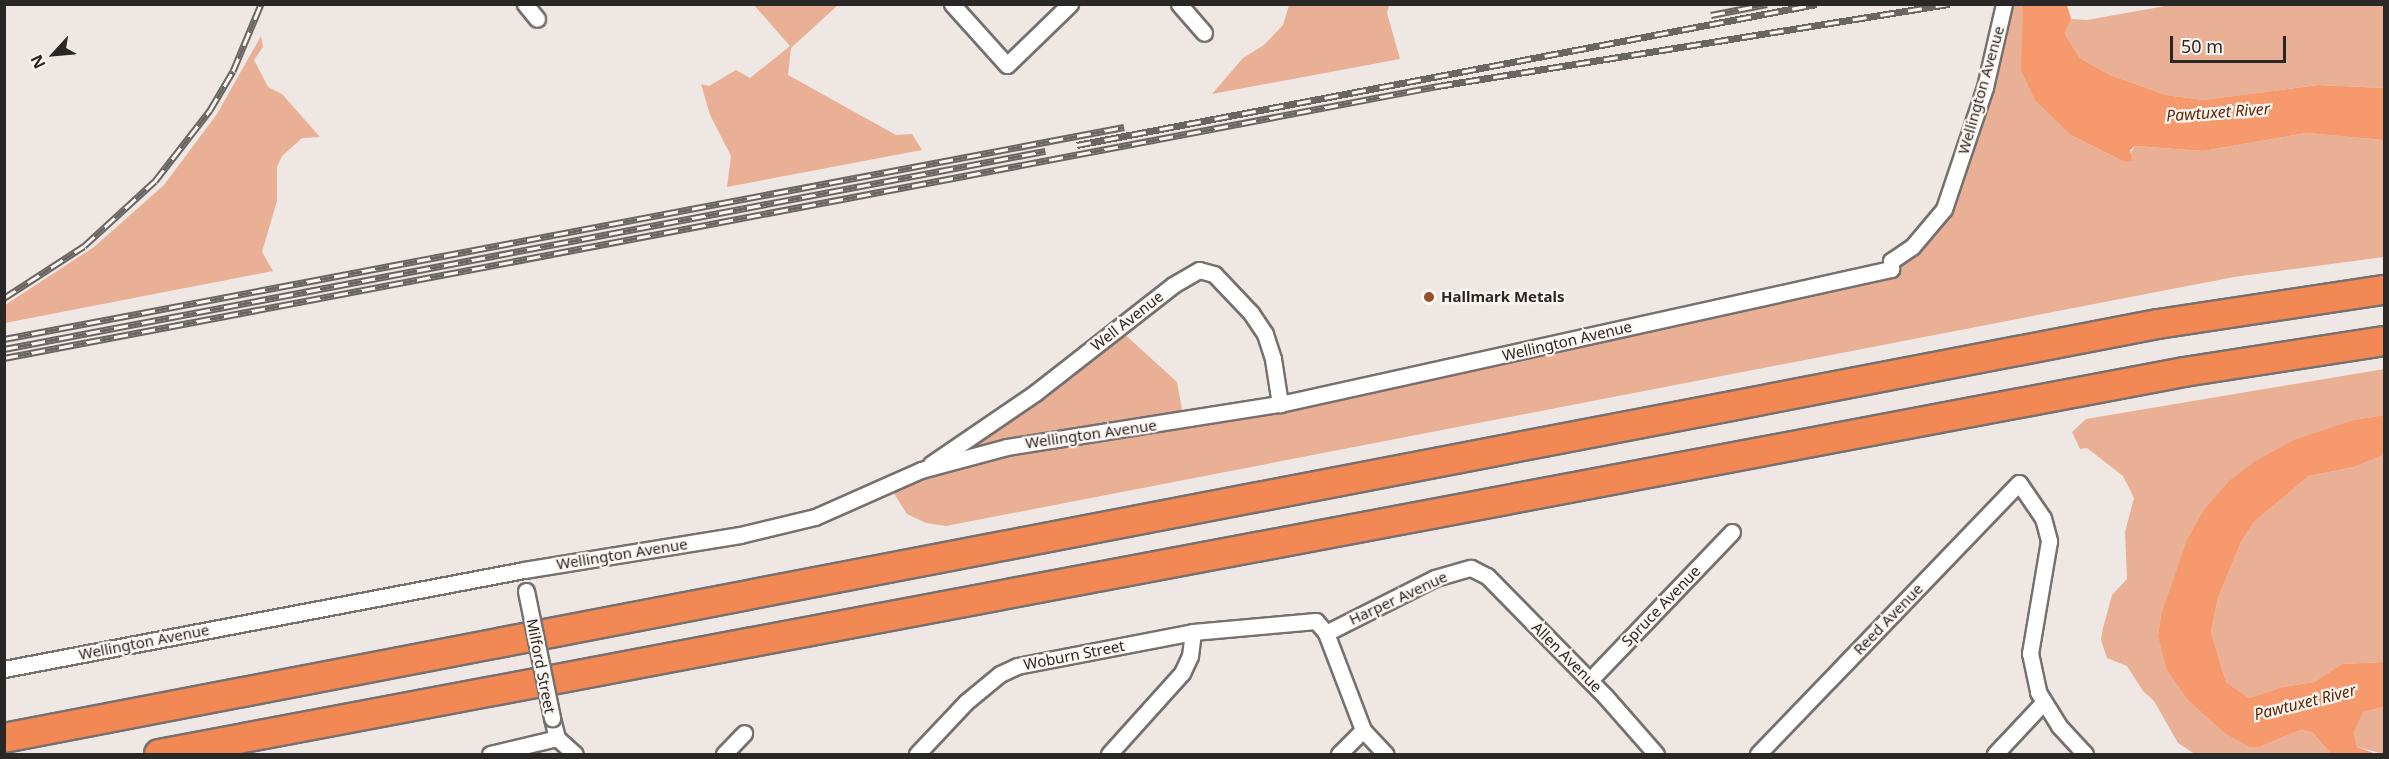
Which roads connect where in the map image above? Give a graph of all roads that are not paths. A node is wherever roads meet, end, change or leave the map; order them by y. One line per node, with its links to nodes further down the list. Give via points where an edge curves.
1 (525, 4): 6 (street)
2 (952, 4): 3 (street, via 1007,65)
3 (1070, 4)
4 (1179, 4): 7 (street)
5 (2004, 4): 10 (street, Wellington Avenue, via 1985,87 1944,209 1912,247 1891,261 1890,269)
6 (537, 20)
7 (1204, 33)
8 (2385, 290): 22 (highway, via 2158,324)
9 (2385, 341): 24 (highway, via 2164,375)
10 (1280, 404): 11 (street, Wellington Avenue, via 1029,443); 11 (street, Well Avenue, via 1274,359 1265,334 1214,274 1199,270 1173,285 1035,393)
11 (921, 470): 14 (street, Wellington Avenue, via 815,517 740,535)
12 (1732, 532): 18 (street, Spruce Avenue)
13 (1470, 568): 16 (street, Harper Avenue, via 1435,578); 18 (street, Allen Avenue, via 1487,576)
14 (524, 570): 17 (street, Wellington Avenue); 23 (street, Milford Street, bridge)
15 (1193, 632): 16 (street, via 1316,621); 29 (street, Woburn Street, via 1017,666 1000,674 966,702); 30 (street, via 1191,656 1182,673)
16 (1326, 633): 20 (street)
17 (4, 669)
18 (1590, 680): 33 (street, Allen Avenue)
19 (2042, 704): 34 (street, Reed Avenue, via 2030,653 2049,541 2043,518 2019,483); 35 (street); 36 (street)
20 (1363, 730): 31 (street); 32 (street)
21 (744, 733): 28 (street)
22 (4, 738)
23 (557, 738): 25 (street); 26 (street); 27 (street)
24 (159, 754)
25 (490, 754)
26 (542, 754)
27 (575, 754)
28 (724, 754)
29 (917, 754)
30 (1109, 754)
31 (1340, 754)
32 (1385, 754)
33 (1656, 754)
34 (1758, 754)
35 (1995, 754)
36 (2085, 754)

